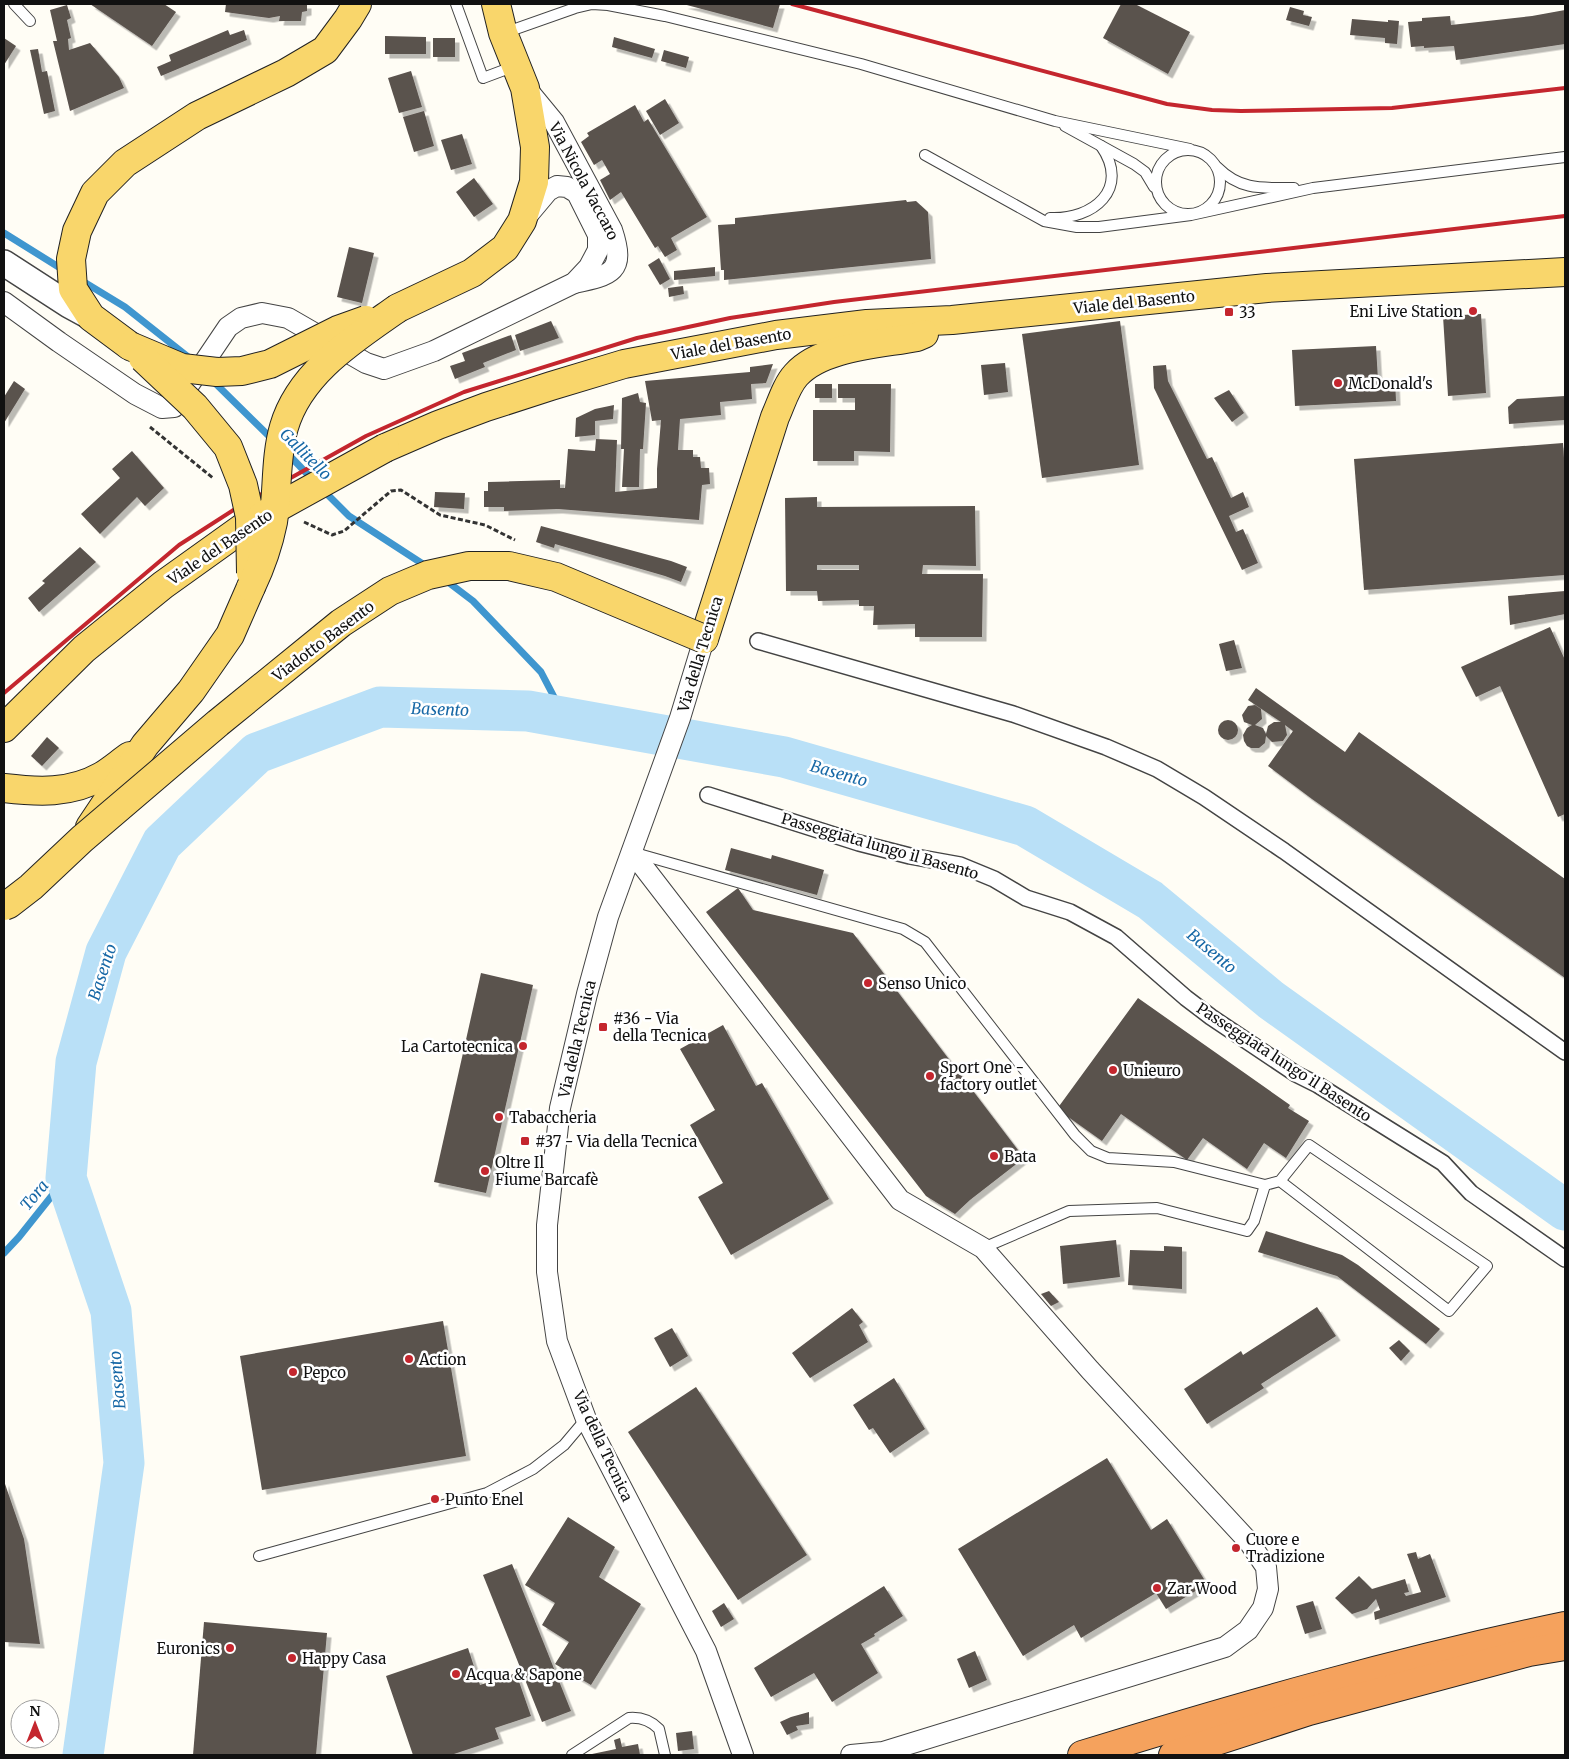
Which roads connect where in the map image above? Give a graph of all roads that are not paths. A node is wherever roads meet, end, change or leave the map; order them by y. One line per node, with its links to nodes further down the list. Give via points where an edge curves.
1 (14, 4): 5 (lane)
2 (356, 4): 24 (main road, via 325,50 286,73 197,116 125,163 95,193 77,231 71,259 73,290)
3 (456, 4): 7 (lane, via 483,78)
4 (496, 4): 6 (main road, Via Nicola Vaccaro)
5 (30, 21)
6 (503, 33): 7 (main road, Via Nicola Vaccaro); 8 (lane, via 575,8 608,5 861,64)
7 (520, 77): 18 (main road, via 535,147 534,182); 21 (street, Via Nicola Vaccaro, via 554,122 618,247 613,271)
8 (1055, 121): 9 (lane); 10 (lane)
9 (1102, 146): 15 (lane, via 1145,172); 16 (lane, via 1109,157 1111,180 1098,206 1061,219)
10 (1190, 150): 13 (lane, via 1201,152); 15 (lane, via 1170,155 1162,162 1155,182)
11 (925, 156): 16 (lane)
12 (1565, 157): 14 (lane)
13 (1216, 166): 14 (lane, via 1246,186); 17 (lane, via 1220,176 1217,197 1202,212)
14 (1312, 188): 17 (lane)
15 (1157, 193): 17 (lane, via 1170,210)
16 (1024, 210): 17 (lane, via 1044,221 1077,227)
17 (1191, 215)
18 (522, 221): 21 (street, via 548,191 557,186 567,187 576,193 598,234 598,250); 23 (main road, via 504,248 472,273)
19 (4, 263): 24 (street)
20 (1565, 272): 25 (main road, Viale del Basento, via 1267,288)
21 (574, 284): 22 (street, bridge, via 434,351 384,368 366,363 288,318 262,313 241,318 228,327 174,407 162,408 135,394)
22 (4, 302)
23 (398, 308): 27 (main road, bridge, via 338,330 270,364 242,371 182,368); 29 (main road, bridge, via 330,358 295,402 284,427 273,521 265,557)
24 (91, 317): 27 (main road)
25 (952, 320): 26 (main road, Viale del Basento, via 866,324); 28 (main road, Via della Tecnica, via 917,337 830,354)
26 (740, 342): 28 (main road, via 778,346 795,362); 32 (main road, Viale del Basento, bridge, via 624,364 560,383 486,407 385,448 244,527 164,585 84,649)
27 (130, 346): 29 (main road, bridge, via 195,407 228,447 243,485 250,517)
28 (796, 375): 30 (main road, Via della Tecnica, via 775,417)
29 (251, 586): 33 (main road, via 230,636 191,691)
30 (704, 639): 36 (main road, Viadotto Basento, bridge, via 556,577 509,566 469,566 428,575 390,591 341,623); 37 (street, Via della Tecnica, via 680,718)
31 (758, 641): 39 (street, via 1012,714 1106,746 1157,769 1284,851)
32 (4, 728)
33 (145, 745): 34 (main road, via 102,776 80,786 60,791); 36 (main road, bridge)
34 (4, 788)
35 (708, 796): 43 (street, Passeggiata lungo il Basento, via 859,842 960,866 994,879 1026,898 1070,912 1116,937 1211,1017 1296,1074 1443,1163 1471,1193)
36 (82, 839): 38 (main road, Viadotto Basento, bridge, via 31,887)
37 (632, 852): 41 (lane, via 903,929 925,942 1075,1135 1091,1151 1108,1158 1174,1162); 42 (street, via 900,1200); 44 (street, Via della Tecnica, via 608,917 591,977 563,1098 547,1225 547,1272 557,1341)
38 (4, 906)
39 (1565, 1052)
40 (1280, 1181): 40 (lane, via 1448,1311 1487,1266 1308,1145); 41 (lane)
41 (1265, 1185): 42 (lane, via 1254,1221 1247,1231 1157,1208 1069,1211)
42 (983, 1248): 51 (street, via 1090,1370 1250,1542 1266,1567 1268,1589 1263,1608 1248,1630 1225,1647 883,1752)
43 (1565, 1259)
44 (586, 1419): 45 (lane, via 564,1445 540,1463 487,1493); 50 (street, Via della Tecnica, via 706,1651)
45 (259, 1556)
46 (1565, 1626): 52 (highway, via 1480,1644 1222,1712)
47 (1565, 1646): 53 (highway, via 1529,1652 1309,1711)
48 (572, 1755): 49 (lane, via 629,1718 636,1717 659,1729)
49 (665, 1755)
50 (743, 1755)
51 (851, 1755)
52 (1082, 1755)
53 (1173, 1755)

